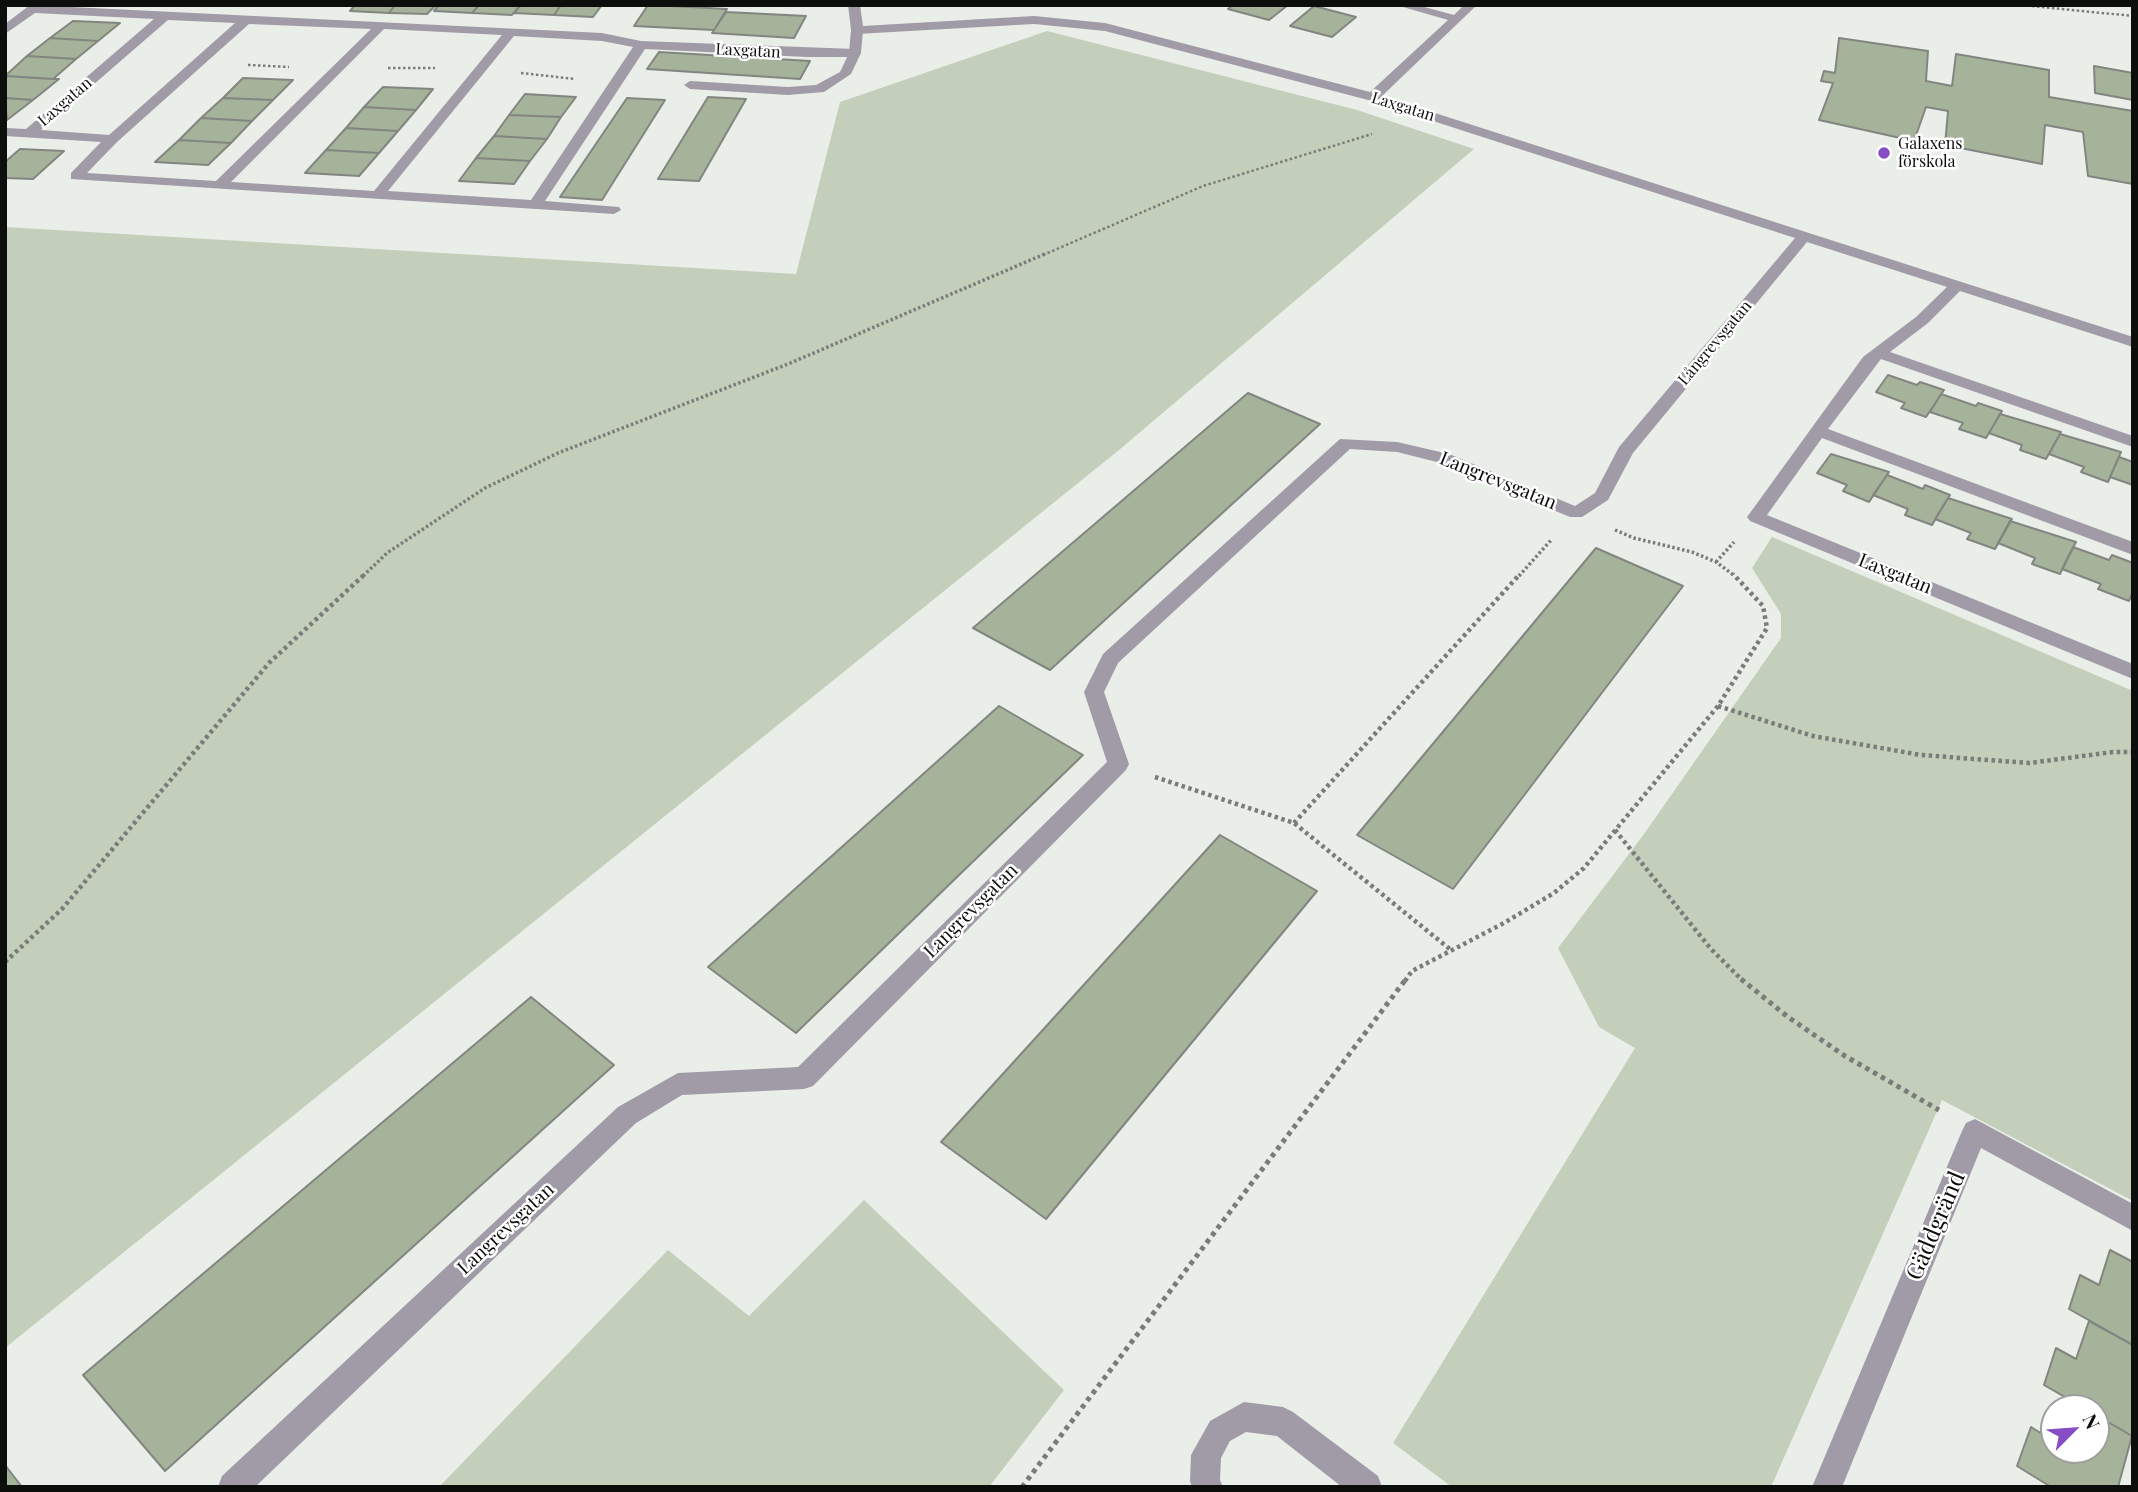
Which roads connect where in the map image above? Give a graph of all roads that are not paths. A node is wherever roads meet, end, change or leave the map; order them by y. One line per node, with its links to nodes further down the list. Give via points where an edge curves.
1 (854, 5): 10 (street)
2 (1402, 5): 6 (street)
3 (1471, 5): 6 (street)
4 (36, 7): 5 (street, Laxgatan); 9 (street)
5 (165, 16): 7 (street, Laxgatan); 17 (street, Laxgatan)
6 (1457, 19): 15 (street)
7 (245, 20): 8 (street, Laxgatan); 18 (street)
8 (381, 25): 11 (street, Laxgatan); 19 (street)
9 (5, 30)
10 (857, 30): 13 (street); 15 (street, Laxgatan, via 1069,22 1105,27)
11 (512, 32): 12 (street, Laxgatan, via 602,37); 20 (street)
12 (641, 46): 13 (street, Laxgatan); 21 (street)
13 (855, 53): 14 (street, via 845,74 819,89 788,92)
14 (690, 85)
15 (1373, 97): 23 (street, Laxgatan)
16 (5, 132): 17 (street)
17 (29, 133): 18 (street, Laxgatan)
18 (113, 139): 19 (street, via 76,176)
19 (220, 185): 20 (street)
20 (378, 195): 21 (street)
21 (536, 205): 22 (street)
22 (614, 210)
23 (1804, 236): 24 (street, Laxgatan); 29 (street, Långrevsgatan)
24 (1958, 285): 25 (street, Laxgatan); 26 (street, Laxgatan)
25 (2133, 342)
26 (1879, 352): 27 (street, Laxgatan); 28 (street)
27 (1819, 431): 30 (street); 31 (street, Laxgatan, via 1756,517)
28 (2133, 442)
29 (1625, 451): 33 (street, Langrevsgatan, via 1602,496 1576,513 1443,458 1397,447 1346,443 1110,659 1094,692 1118,764 804,1078 678,1084 627,1115)
30 (2133, 549)
31 (2133, 672)
32 (2133, 1218): 36 (street, Gäddgränd, via 1975,1131)
33 (233, 1487)
34 (1208, 1487): 35 (street, via 1206,1455 1220,1431 1244,1417 1283,1422)
35 (1367, 1487)
36 (1827, 1487)

